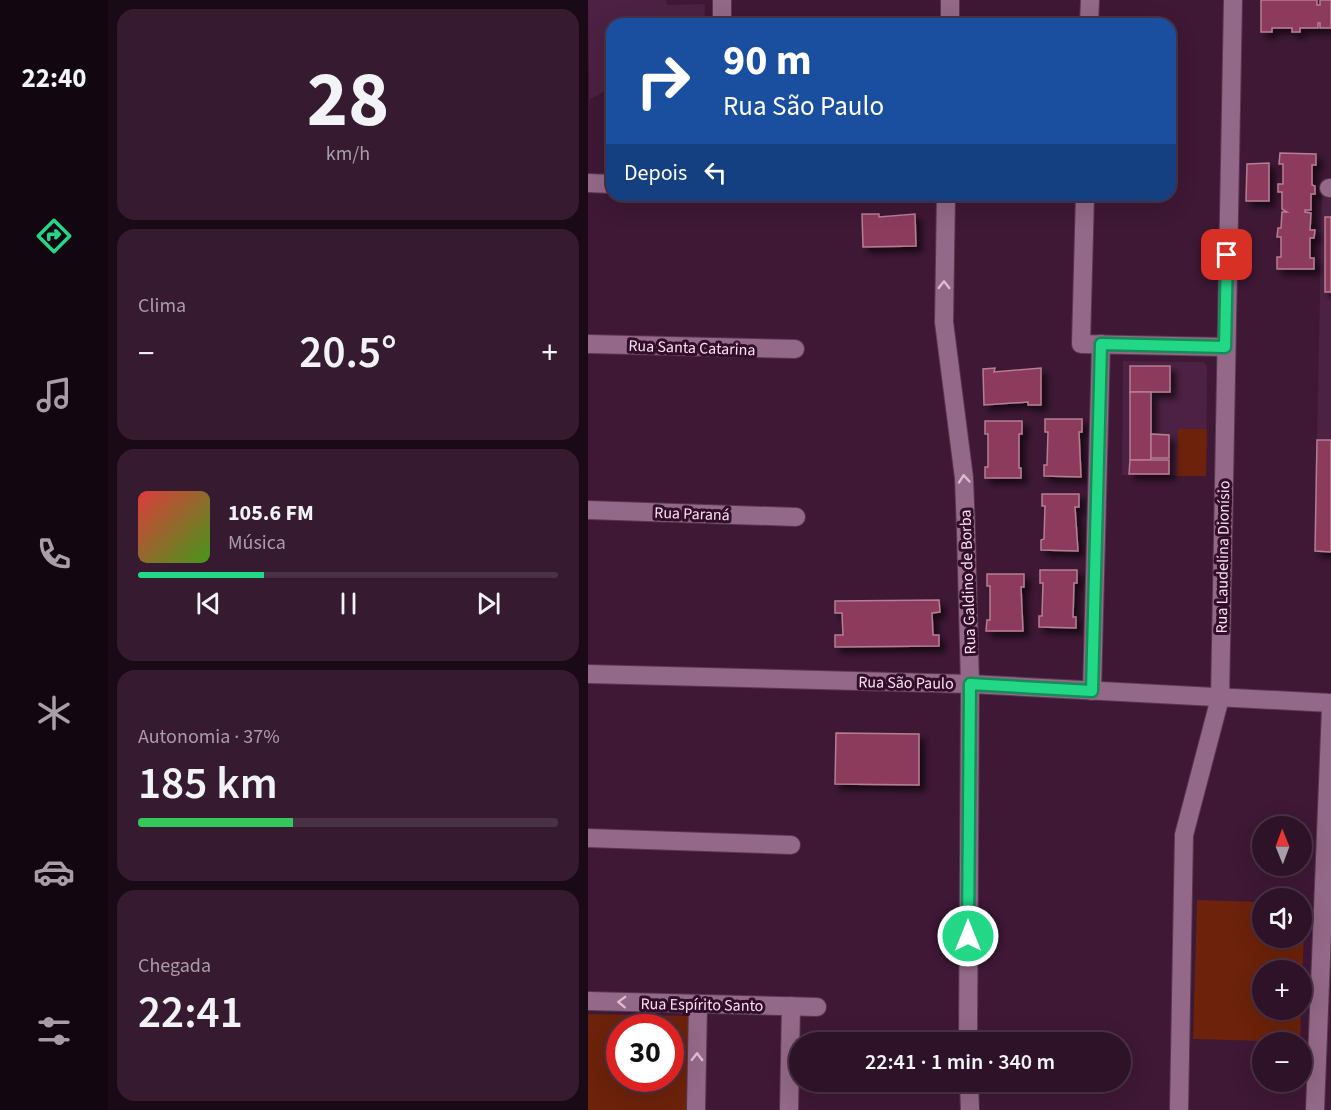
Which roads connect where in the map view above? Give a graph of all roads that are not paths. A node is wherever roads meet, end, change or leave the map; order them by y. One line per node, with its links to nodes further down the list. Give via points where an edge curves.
1 (722, 0): 5 (street)
2 (950, 0): 6 (street)
3 (1090, 0): 7 (street)
4 (1233, 0): 14 (street, Rua Laudelina Dionísio)
5 (722, 18)
6 (950, 18)
7 (1089, 18)
8 (588, 183): 9 (street)
9 (606, 184)
10 (946, 201): 19 (street, Rua Galdino de Borba, one-way to 10, via 964,478 945,322)
11 (1085, 201): 13 (street, via 1081,344)
12 (588, 344): 15 (street, Rua Santa Catarina)
13 (1101, 344): 14 (street); 20 (street)
14 (1225, 347): 21 (street, Rua Laudelina Dionísio)
15 (795, 349)
16 (588, 510): 17 (street, Rua Paraná)
17 (796, 517)
18 (588, 674): 19 (street, Rua São Paulo)
19 (970, 684): 20 (street, Rua São Paulo); 31 (street, Rua Galdino de Borba)
20 (1092, 691): 21 (street, Rua São Paulo)
21 (1220, 698): 22 (street, Rua São Paulo); 36 (street, Rua Laudelina Dionísio, via 1184,835)
22 (1331, 706): 24 (street)
23 (588, 838): 25 (street)
24 (1328, 839): 26 (street)
25 (791, 845)
26 (1326, 973): 37 (street)
27 (588, 1001): 28 (street, Rua Espírito Santo, one-way to 27)
28 (698, 1004): 29 (street, Rua Espírito Santo); 33 (street, one-way to 28)
29 (791, 1006): 30 (street, Rua Espírito Santo); 34 (street)
30 (817, 1007)
31 (968, 1032)
32 (969, 1092): 35 (street)
33 (696, 1110)
34 (789, 1110)
35 (970, 1110)
36 (1179, 1110)
37 (1315, 1110): 38 (street)
38 (1326, 1110)

